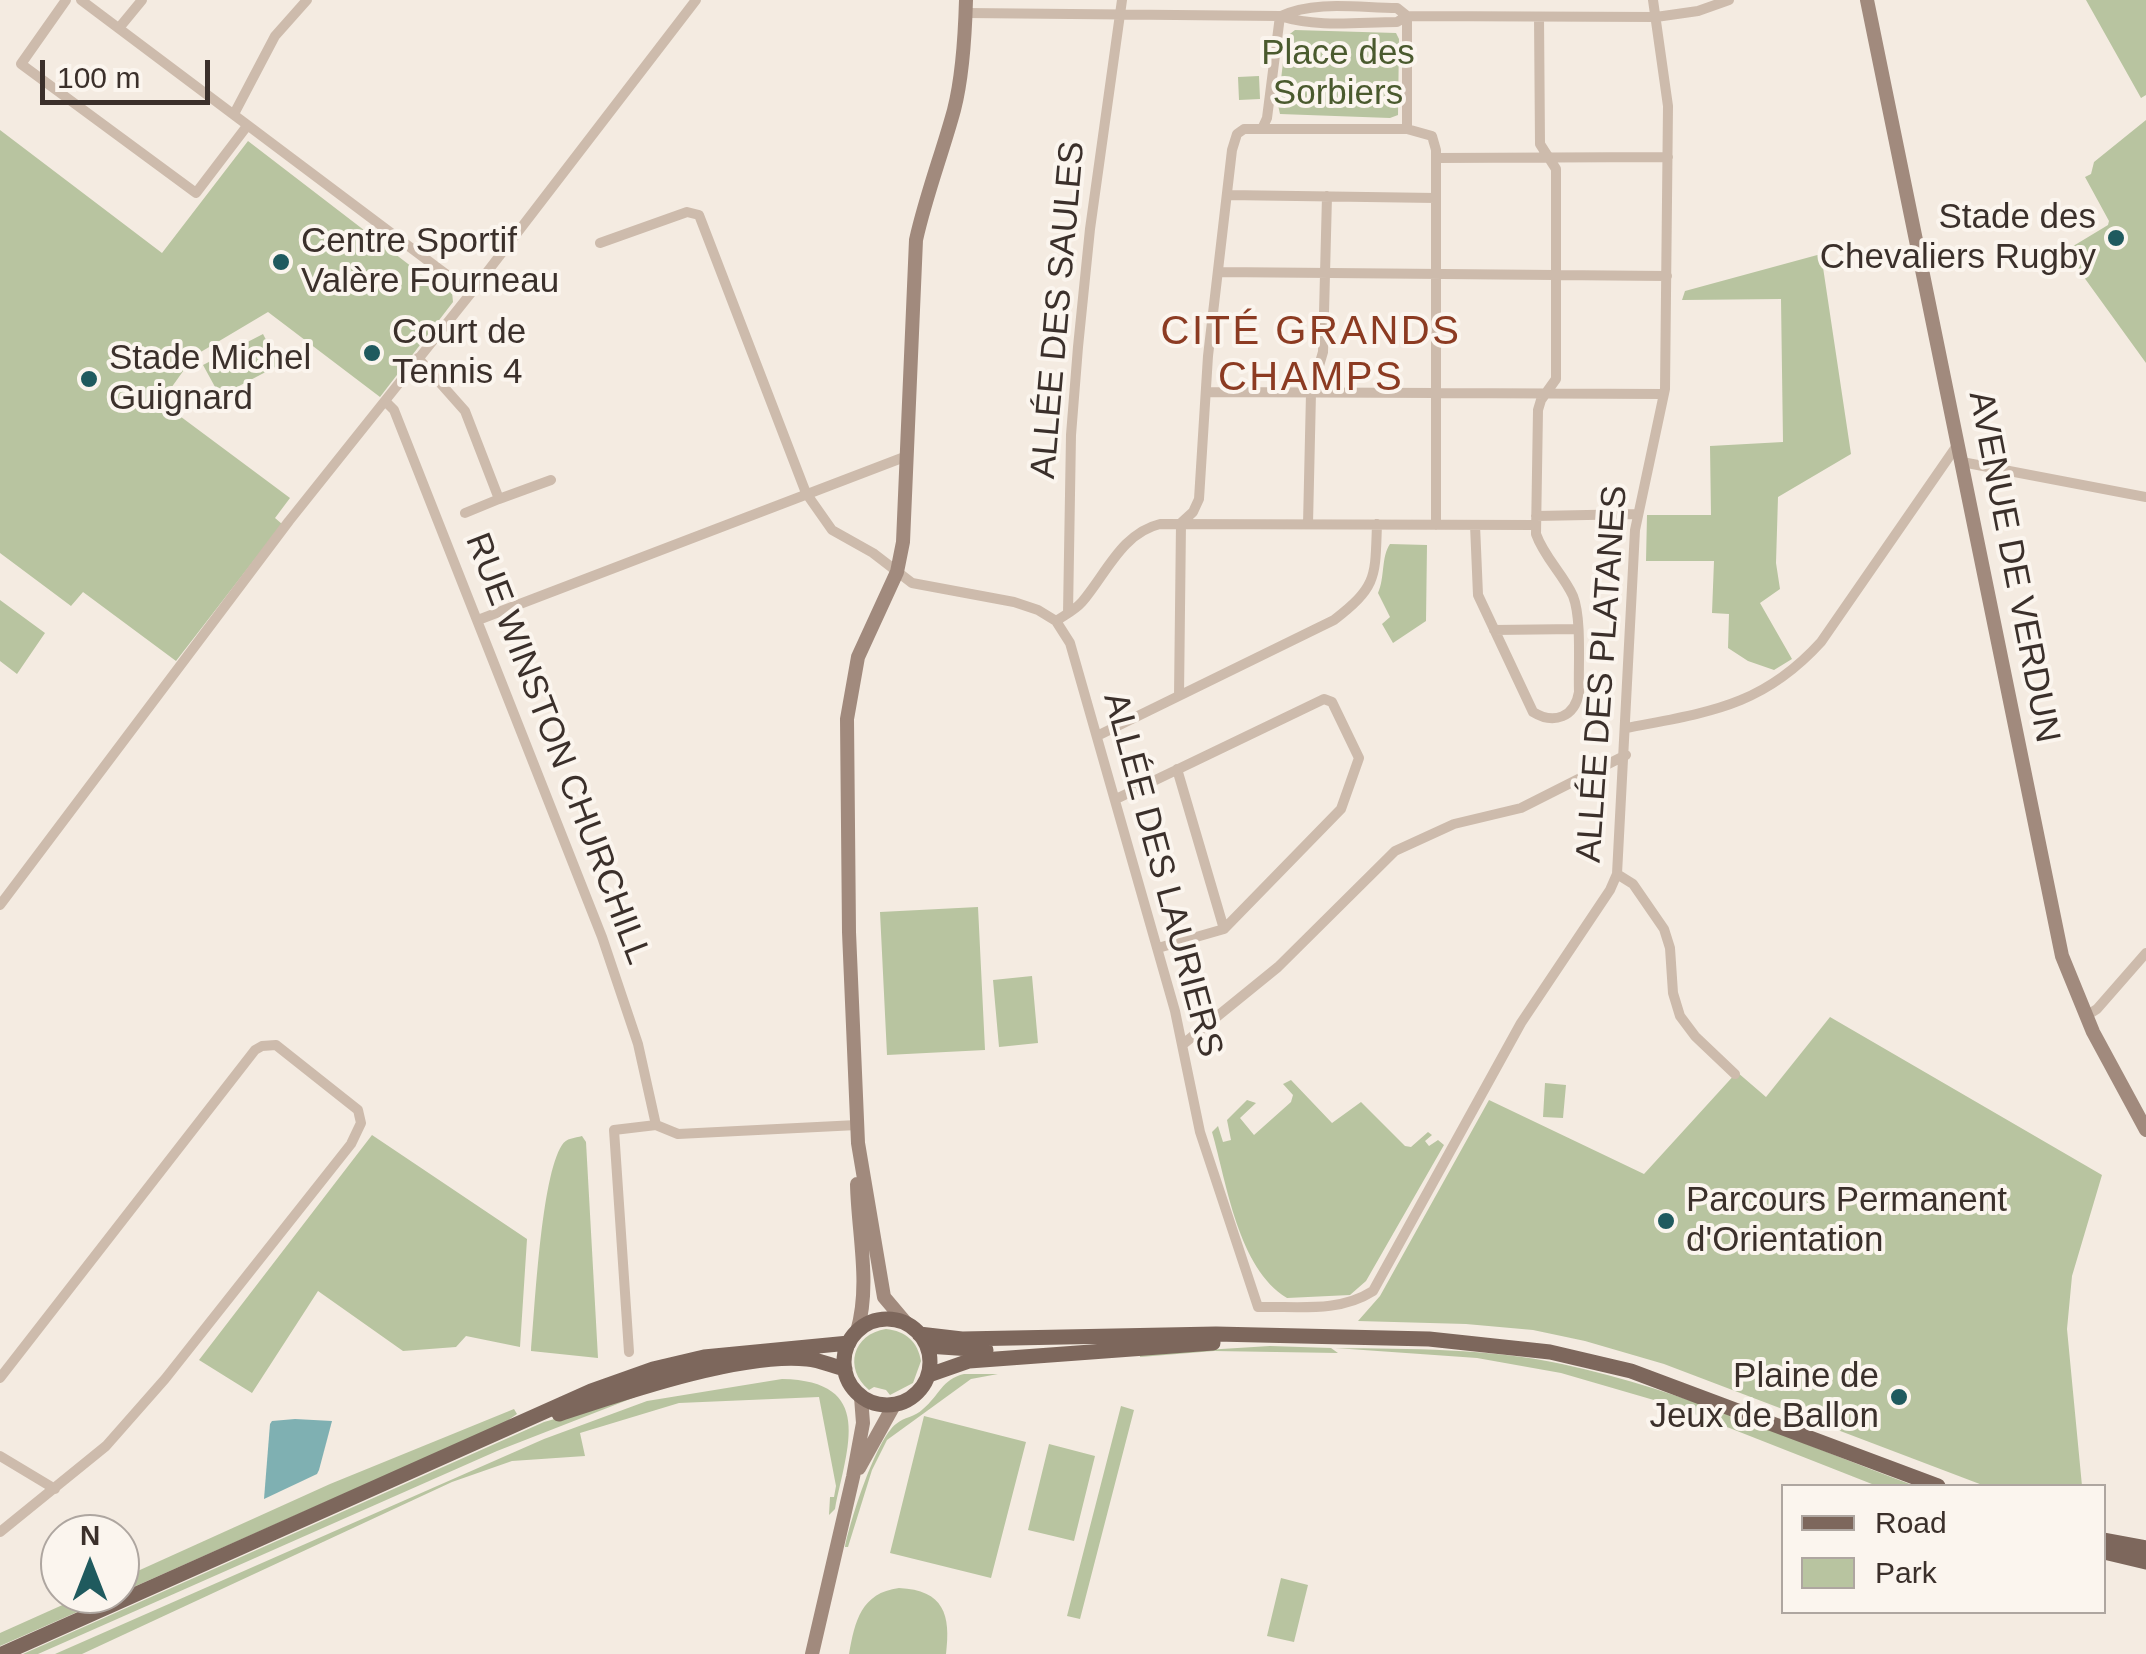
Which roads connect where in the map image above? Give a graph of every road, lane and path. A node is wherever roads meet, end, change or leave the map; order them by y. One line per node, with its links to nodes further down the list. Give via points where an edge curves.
1 (66, 0): 20 (street, via 20,64 196,193)
2 (81, 0): 18 (street)
3 (142, 0): 18 (street)
4 (307, 0): 19 (street, via 275,36)
5 (696, 0): 35 (street)
6 (1122, 0): 12 (street, ALLÉE DES SAULES)
7 (1433, 0): 15 (street)
8 (1652, 0): 16 (street, ALLÉE DES PLATANES)
9 (1728, 0): 16 (street)
10 (1867, 0): 43 (main road, AVENUE DE VERDUN)
11 (966, 7): 12 (street); 44 (main road, via 954,110 916,240)
12 (1120, 15): 13 (street); 59 (street, ALLÉE DES SAULES, via 1078,347)
13 (1280, 16): 14 (street, via 1299,7 1397,8); 21 (street)
14 (1407, 16): 15 (street); 22 (street)
15 (1432, 16): 17 (street)
16 (1656, 16): 17 (street); 23 (street, ALLÉE DES PLATANES)
17 (1539, 17): 25 (street, via 1540,144)
18 (119, 28): 19 (street)
19 (234, 114): 20 (street)
20 (247, 126): 35 (street)
21 (1262, 129): 22 (street); 26 (street, via 1237,134)
22 (1407, 129): 24 (street, via 1432,136)
23 (1668, 157): 25 (street); 34 (street, ALLÉE DES PLATANES)
24 (1436, 158): 25 (street); 28 (street)
25 (1550, 158): 33 (street, via 1556,169)
26 (1227, 195): 27 (street); 30 (street)
27 (1327, 196): 28 (street); 31 (street)
28 (1436, 198): 32 (street)
29 (600, 243): 47 (street, via 687,212 699,215)
30 (1218, 272): 31 (street); 37 (street)
31 (1324, 273): 32 (street); 38 (street, via 1323,352)
32 (1436, 274): 33 (street); 39 (street)
33 (1556, 275): 34 (street); 41 (street, via 1556,379)
34 (1667, 276): 40 (street, ALLÉE DES PLATANES)
35 (471, 293): 36 (street)
36 (418, 358): 42 (street); 49 (street, via 465,411)
37 (1206, 392): 38 (street); 53 (street, via 1199,500)
38 (1311, 393): 39 (street); 54 (street)
39 (1436, 394): 41 (street); 56 (street)
40 (1664, 394): 41 (street); 51 (street, ALLÉE DES PLATANES)
41 (1544, 395): 52 (street, via 1538,410)
42 (385, 401): 60 (street, RUE WINSTON CHURCHILL); 71 (street)
43 (1958, 443): 45 (main road, AVENUE DE VERDUN); 65 (street, via 1805,660 1754,696 1719,710)
44 (907, 456): 47 (street); 58 (main road)
45 (1962, 462): 48 (street); 75 (main road, AVENUE DE VERDUN, via 2045,881 2062,956)
46 (550, 480): 49 (street)
47 (806, 494): 58 (street, via 832,530); 60 (street)
48 (2146, 497)
49 (499, 499): 50 (street)
50 (465, 513)
51 (1638, 514): 52 (street); 65 (street, ALLÉE DES PLATANES)
52 (1536, 520): 57 (street); 62 (street, via 1540,546 1573,596)
53 (1180, 523): 54 (street); 59 (street, via 1146,527 1128,540); 64 (street)
54 (1308, 524): 55 (street)
55 (1377, 524): 56 (street); 64 (street, via 1376,576 1360,600 1334,620)
56 (1436, 525): 57 (street)
57 (1475, 525): 63 (street, via 1478,596)
58 (897, 572): 61 (street, via 912,583 1014,602); 79 (main road, via 858,657 847,719)
59 (1068, 613): 61 (street)
60 (478, 620): 78 (street, RUE WINSTON CHURCHILL, via 624,998)
61 (1056, 621): 66 (street, ALLÉE DES LAURIERS, via 1070,643)
62 (1577, 629): 63 (street); 63 (street, via 1577,705 1554,719 1533,712)
63 (1494, 630)
64 (1179, 696): 66 (street)
65 (1627, 728): 67 (street, ALLÉE DES PLATANES)
66 (1097, 736): 69 (street, ALLÉE DES LAURIERS)
67 (1626, 755): 70 (street, ALLÉE DES PLATANES); 76 (street, via 1522,808 1454,824 1395,851 1278,967)
68 (1176, 769): 69 (street); 72 (street); 72 (street, via 1324,699 1332,702 1358,758 1341,810)
69 (1116, 799): 73 (street, ALLÉE DES LAURIERS)
70 (1617, 874): 77 (street, via 1633,884 1664,929 1680,1016); 82 (street, ALLÉE DES PLATANES, via 1521,1023 1372,1291 1336,1306)
71 (0, 906)
72 (1224, 929): 73 (street)
73 (1158, 948): 76 (street, ALLÉE DES LAURIERS)
74 (2146, 954): 75 (street)
75 (2086, 1016): 80 (main road, AVENUE DE VERDUN)
76 (1182, 1045): 82 (street, ALLÉE DES LAURIERS, via 1200,1132)
77 (1734, 1074)
78 (656, 1125): 79 (street, via 678,1134); 87 (street, via 614,1130)
79 (857, 1125): 81 (main road)
80 (2146, 1130)
81 (858, 1143): 83 (main road, via 884,1296); 84 (main road, via 863,1306)
82 (1258, 1307)
83 (906, 1323): 84 (main road, via 880,1320); 86 (main road)
84 (853, 1338): 88 (main road); 93 (main road, via 653,1369)
85 (1267, 1338): 86 (main road); 89 (main road, via 969,1361); 96 (main road, via 1429,1338 1550,1352 1713,1399)
86 (923, 1340): 89 (main road)
87 (629, 1352)
88 (846, 1375): 91 (main road); 93 (main road, via 792,1369 672,1381)
89 (929, 1375): 92 (main road, via 916,1395)
90 (0, 1378): 97 (street, via 255,1050 276,1045 358,1110 361,1122 351,1144 165,1379)
91 (861, 1397): 92 (main road); 95 (main road)
92 (894, 1405): 95 (main road)
93 (493, 1436): 103 (main road)
94 (0, 1456): 97 (street)
95 (854, 1477): 104 (main road)
96 (1933, 1484)
97 (55, 1489): 98 (street)
98 (0, 1532)
99 (2106, 1540): 100 (main road)
100 (2146, 1548)
101 (2106, 1552): 102 (main road)
102 (2146, 1562)
103 (2, 1654)
104 (812, 1654)

